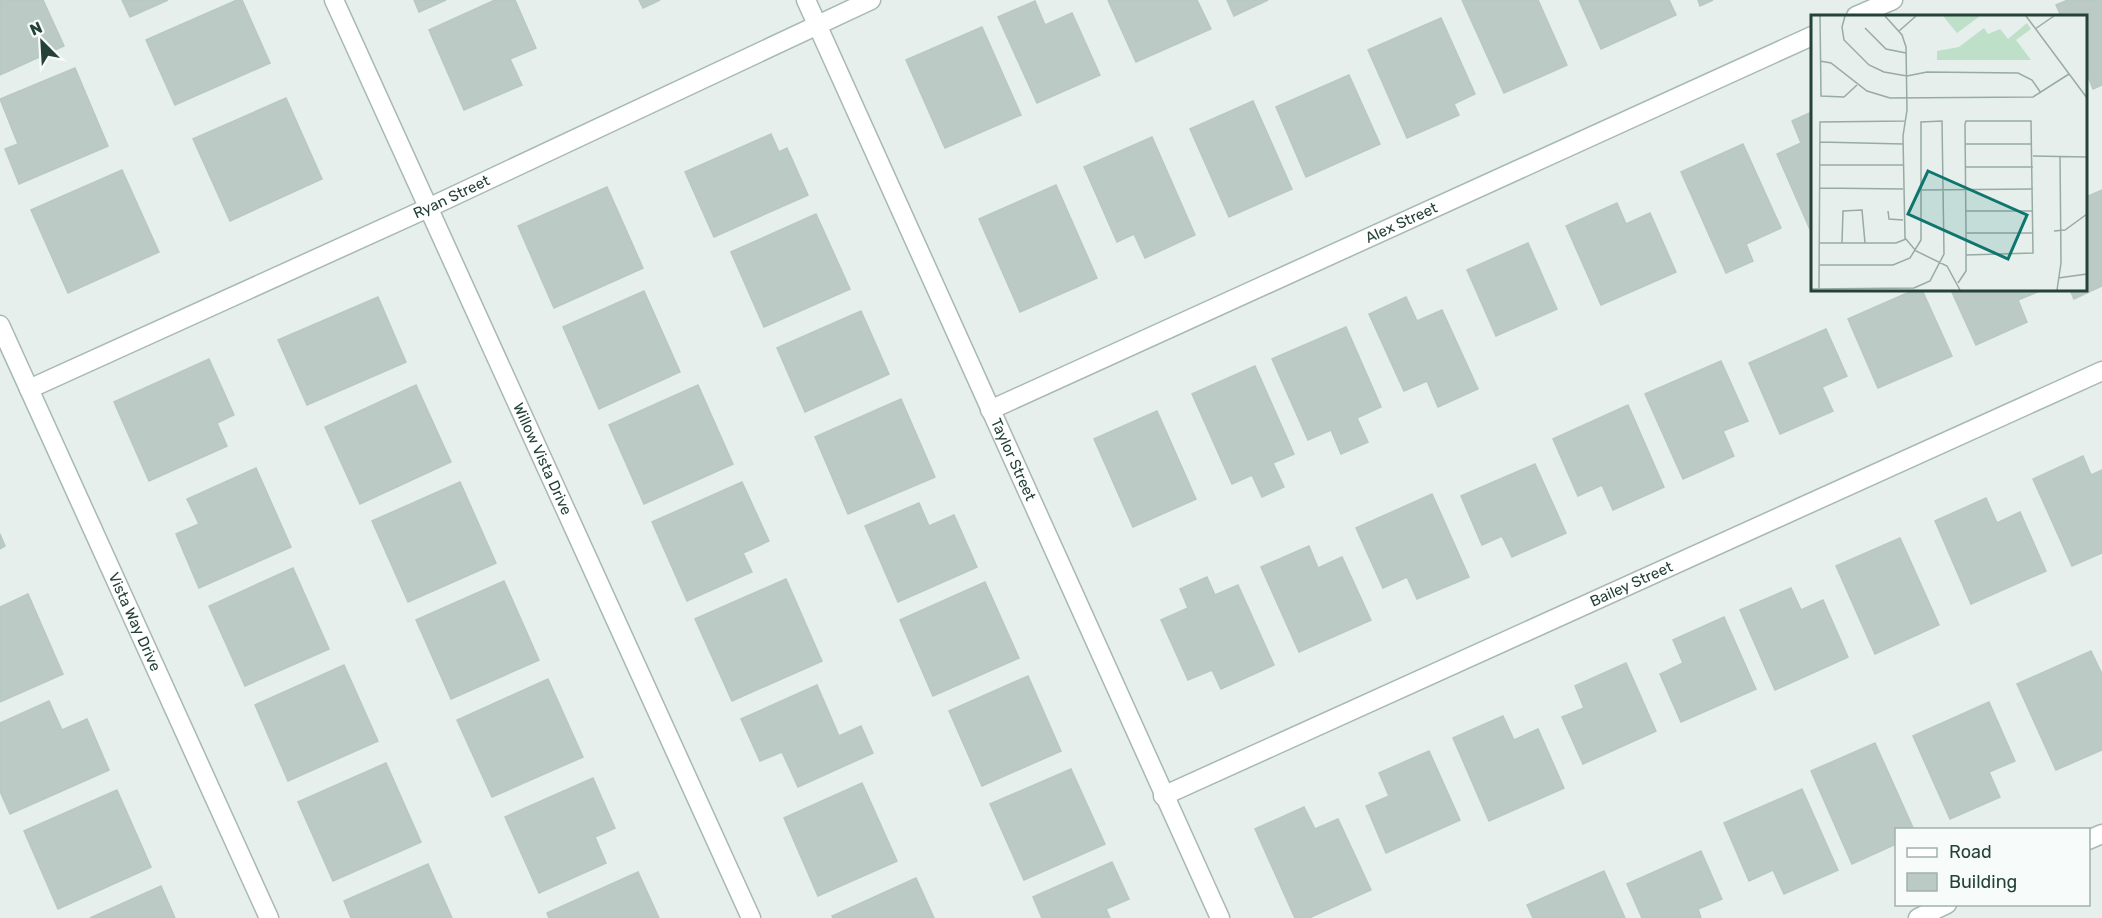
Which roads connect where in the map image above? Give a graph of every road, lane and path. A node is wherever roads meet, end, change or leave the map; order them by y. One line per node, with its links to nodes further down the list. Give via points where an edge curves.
1 (334, 0): 8 (street, Willow Vista Drive)
2 (806, 0): 6 (street, Taylor Street)
3 (871, 0): 6 (street, Ryan Street)
4 (1893, 0): 5 (street)
5 (1859, 15)
6 (816, 25): 8 (street, Ryan Street); 12 (street, Taylor Street)
7 (1811, 36): 12 (street, Alex Street)
8 (428, 208): 11 (street, Ryan Street); 16 (street, Willow Vista Drive)
9 (0, 326): 11 (street, Vista Way Drive)
10 (2102, 371): 13 (street, Bailey Street)
11 (29, 389): 15 (street, Vista Way Drive)
12 (990, 410): 13 (street, Taylor Street)
13 (1163, 796): 17 (street, Taylor Street)
14 (1943, 906): 18 (street)
15 (269, 918)
16 (751, 918)
17 (1220, 918)
18 (1918, 918)

